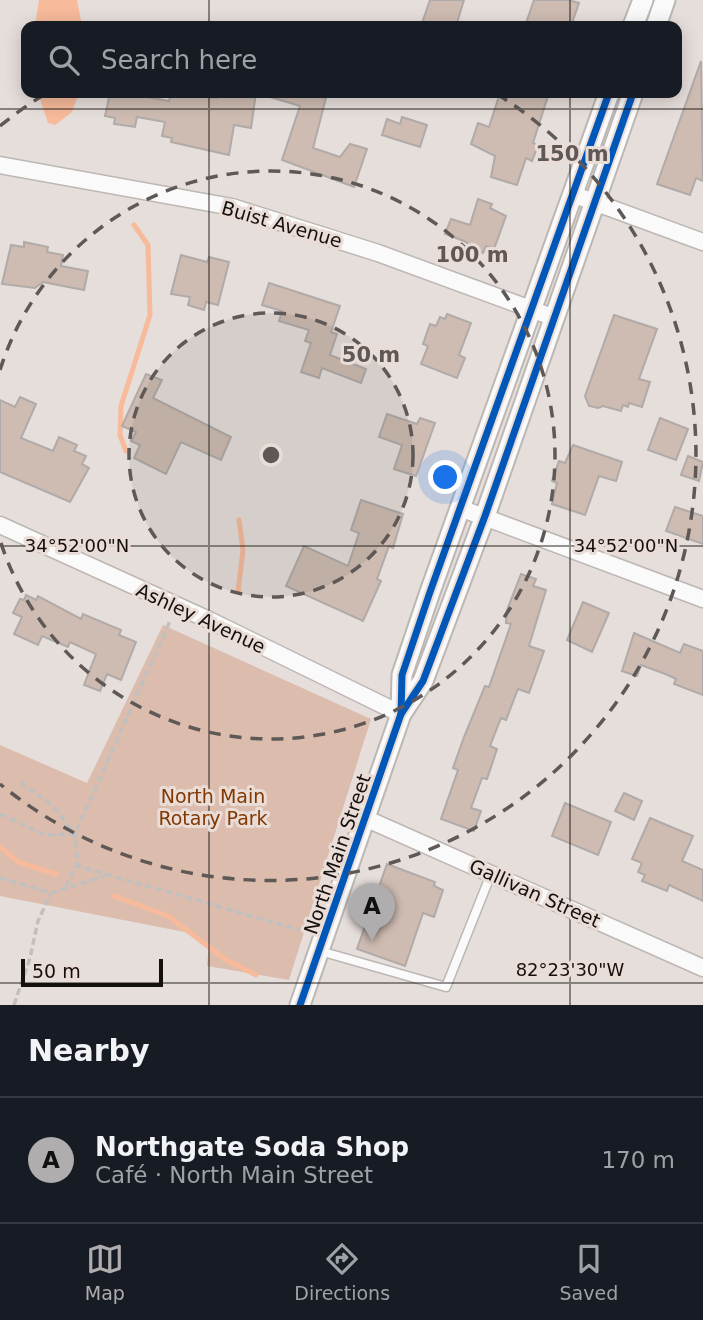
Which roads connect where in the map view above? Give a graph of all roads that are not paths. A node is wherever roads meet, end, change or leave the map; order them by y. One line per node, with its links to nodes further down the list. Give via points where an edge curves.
1 (643, 0): 3 (street)
2 (665, 0): 4 (street)
3 (635, 21)
4 (658, 21)
5 (607, 98): 8 (street, North Main Street)
6 (631, 98): 9 (street, North Main Street)
7 (0, 165): 11 (street, Buist Avenue, via 232,208 378,253)
8 (572, 194): 9 (street); 11 (street, North Main Street)
9 (595, 201): 10 (street); 12 (street, North Main Street)
10 (703, 242)
11 (531, 308): 12 (street, Buist Avenue); 13 (street, North Main Street)
12 (555, 318): 14 (street, North Main Street)
13 (460, 508): 14 (street); 17 (street, North Main Street, via 402,675)
14 (485, 516): 16 (street); 17 (street, North Main Street, via 423,681)
15 (0, 525): 17 (street, Ashley Avenue)
16 (703, 599)
17 (401, 713): 18 (street, North Main Street)
18 (367, 819): 19 (street, Gallivan Street); 20 (street, North Main Street)
19 (491, 874): 20 (lane, via 446,987); 21 (street, Gallivan Street)
20 (320, 951): 22 (street, North Main Street)
21 (703, 968)
22 (300, 1005)

